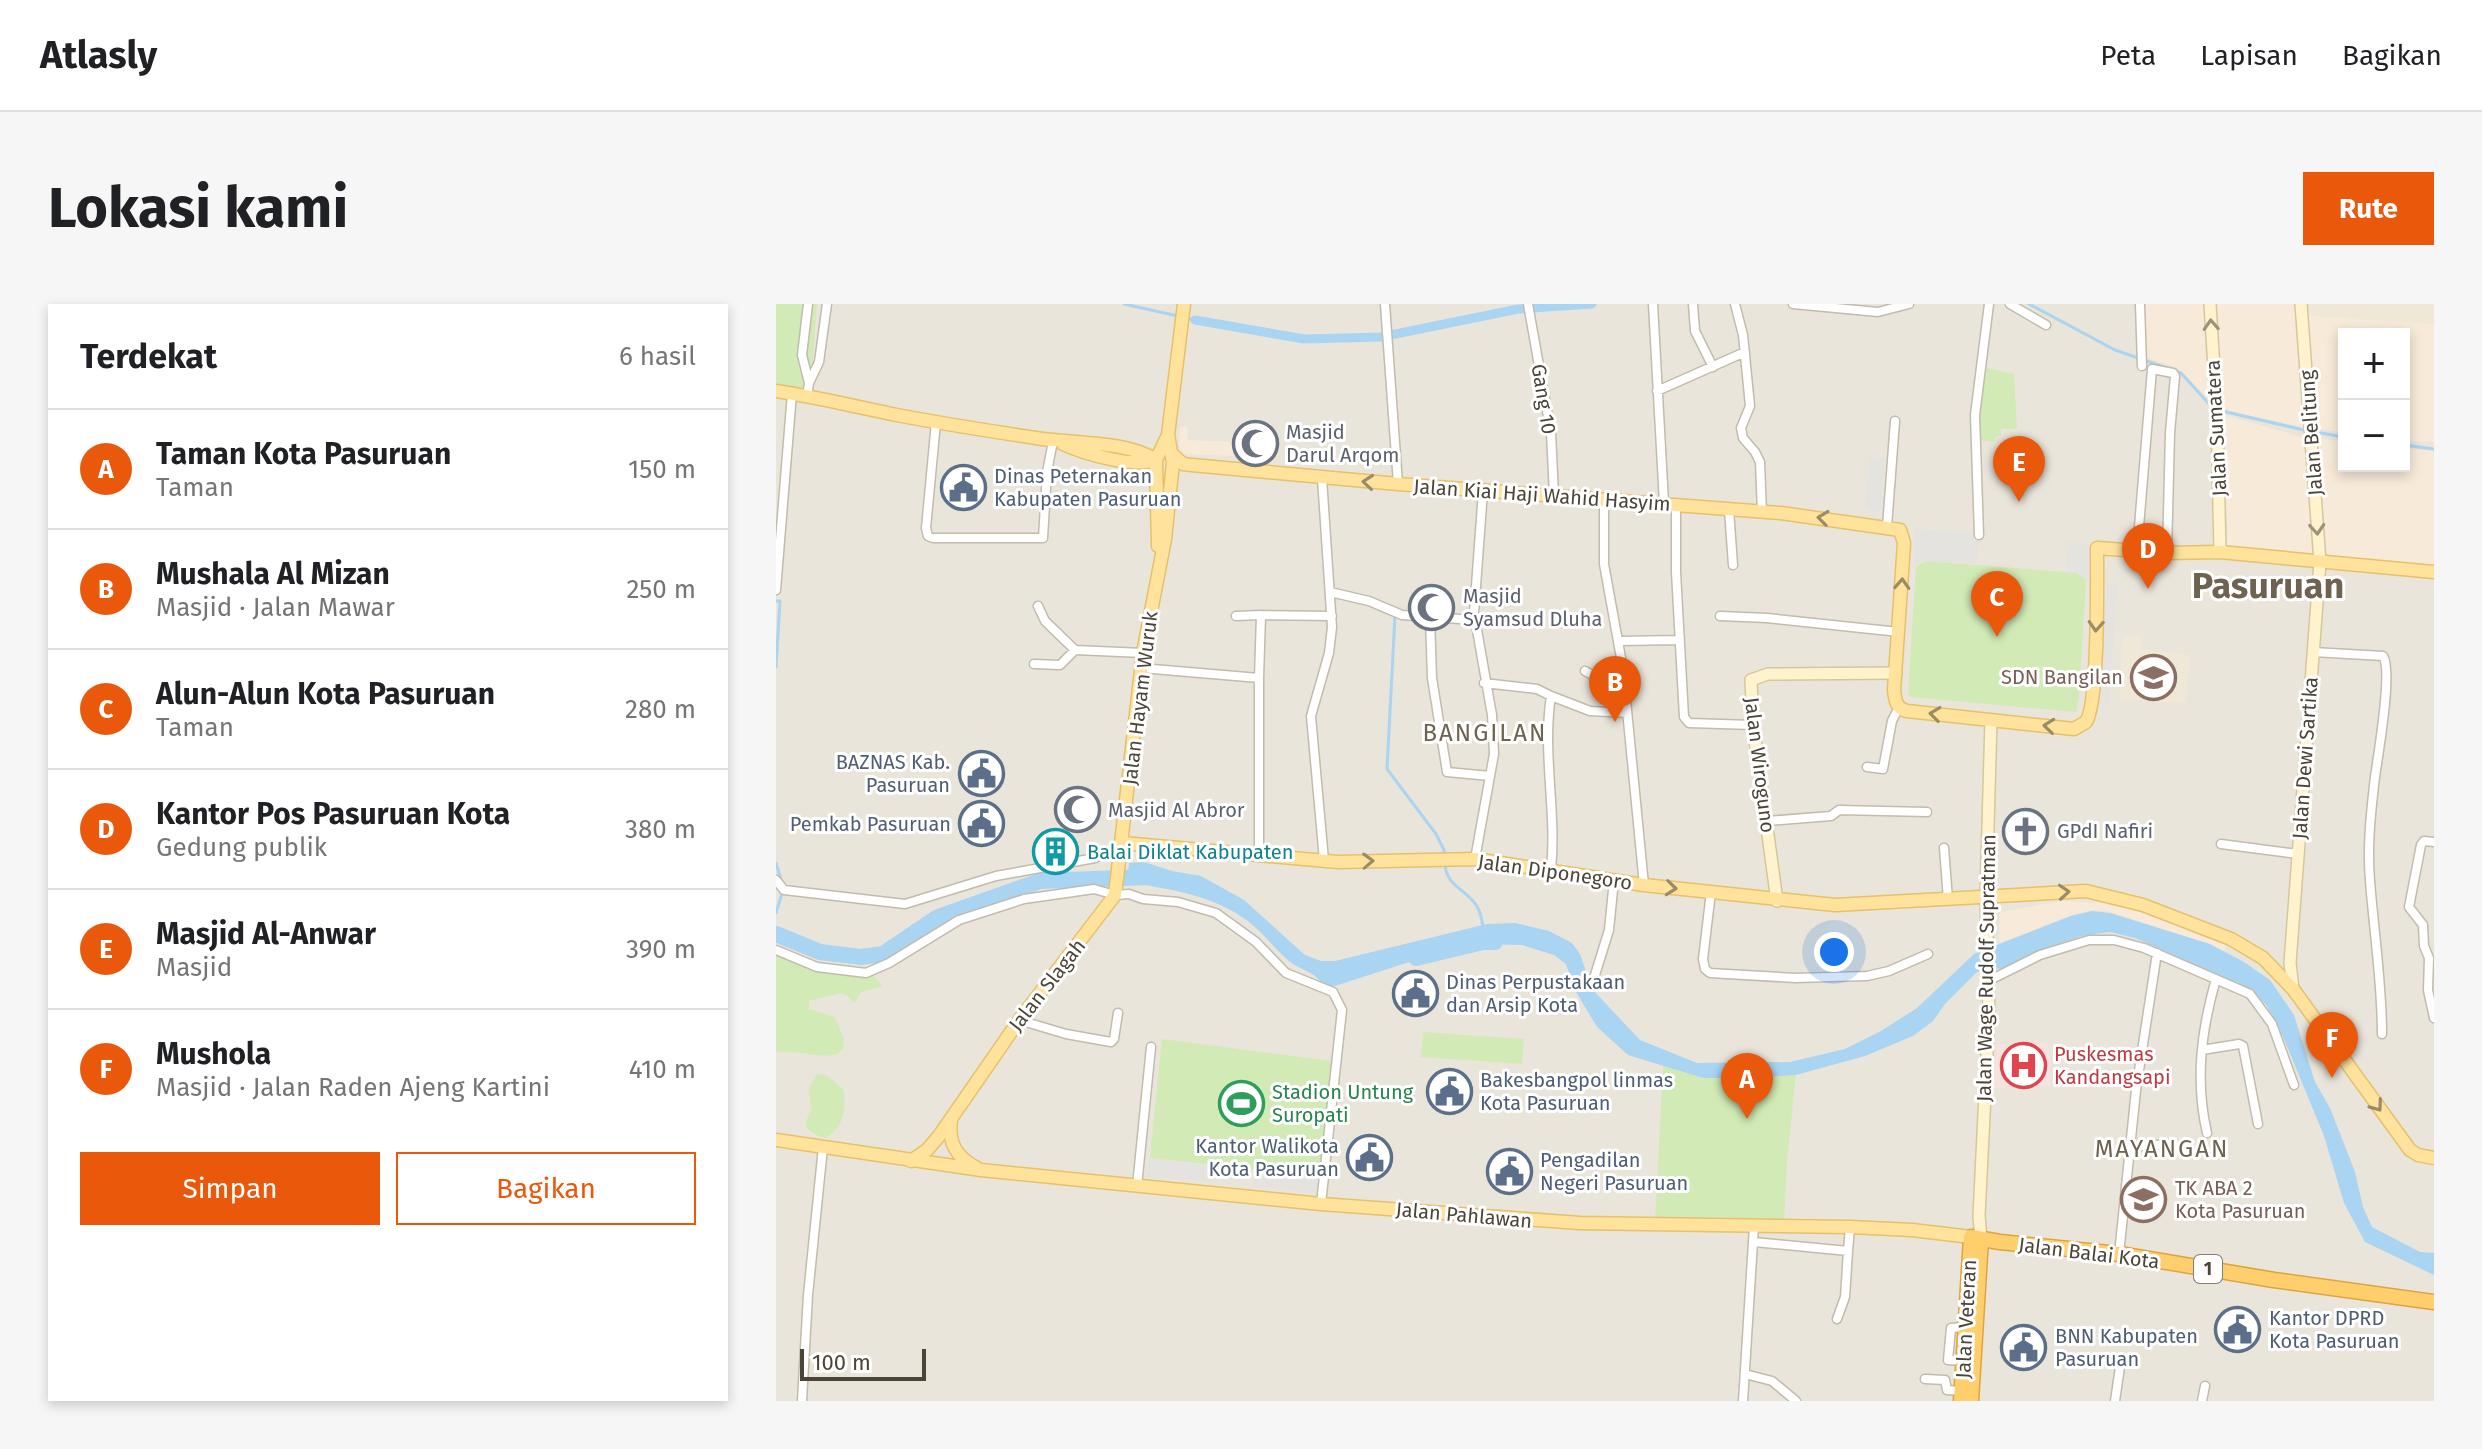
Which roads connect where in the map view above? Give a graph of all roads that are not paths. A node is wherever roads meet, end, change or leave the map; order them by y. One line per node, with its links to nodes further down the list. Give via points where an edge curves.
1 (808, 304): 22 (street, via 802,355)
2 (819, 304): 3 (street)
3 (827, 304): 22 (street, via 819,362)
4 (1385, 304): 34 (street)
5 (1653, 304): 6 (street); 24 (street)
6 (1665, 304)
7 (1693, 304): 21 (street, via 1695,331)
8 (1735, 304): 19 (street)
9 (1793, 304): 10 (street, via 1878,312)
10 (1909, 304)
11 (1989, 304): 42 (street, via 1975,415)
12 (2010, 304): 18 (street)
13 (2140, 304): 20 (street)
14 (2210, 304): 44 (street, Jalan Sumatera, one-way to 14)
15 (2301, 304): 47 (street, Jalan Belitung, one-way to 47)
16 (1529, 308): 36 (street, Gang 10, via 1551,433)
17 (1183, 314): 29 (main road)
18 (2046, 325)
19 (1745, 352): 21 (street); 40 (street, via 1750,406 1741,428 1758,456)
20 (2142, 364)
21 (1713, 367): 24 (street)
22 (809, 383): 26 (street)
23 (776, 391): 25 (main road)
24 (1657, 391): 38 (street)
25 (792, 393): 26 (main road); 50 (street)
26 (807, 397): 28 (main road)
27 (1895, 421): 41 (street)
28 (936, 422): 30 (main road); 30 (street, via 926,528 933,538 1043,538 1047,472)
29 (1168, 435): 31 (main road); 32 (main road)
30 (1055, 441): 31 (main road, via 1077,450)
31 (1135, 457): 32 (main road, Jalan Kiai Haji Wahid Hasyim)
32 (1167, 465): 33 (main road, Jalan Kiai Haji Wahid Hasyim); 45 (main road, Jalan Hayam Wuruk); 45 (main road, Jalan Hayam Wuruk, via 1159,496)
33 (1322, 478): 34 (main road, Jalan Kiai Haji Wahid Hasyim, one-way to 33); 51 (street)
34 (1398, 484): 35 (main road, Jalan Kiai Haji Wahid Hasyim)
35 (1483, 491): 36 (main road, Jalan Kiai Haji Wahid Hasyim); 58 (street)
36 (1554, 495): 37 (main road, Jalan Kiai Haji Wahid Hasyim)
37 (1604, 499): 38 (main road, Jalan Kiai Haji Wahid Hasyim); 60 (street, via 1604,564)
38 (1670, 503): 39 (main road, Jalan Kiai Haji Wahid Hasyim); 61 (street)
39 (1729, 510): 40 (main road, Jalan Kiai Haji Wahid Hasyim); 48 (street)
40 (1762, 513): 41 (main road, Jalan Kiai Haji Wahid Hasyim, one-way to 40)
41 (1894, 528): 59 (main road, one-way to 41, via 1904,543)
42 (1979, 535)
43 (2137, 551): 46 (main road); 46 (street, via 2152,369 2175,376); 75 (main road, one-way to 75, via 2097,548 2086,722 2074,729)
44 (2220, 552): 46 (main road); 47 (main road)
45 (1160, 553): 64 (main road, Jalan Hayam Wuruk)
46 (2167, 553)
47 (2320, 562): 49 (main road); 63 (street, Jalan Dewi Sartika)
48 (1733, 565)
49 (2434, 572)
50 (776, 590)
51 (1330, 592): 55 (street); 57 (street, via 1402,615)
52 (1038, 606): 62 (street, via 1045,621)
53 (1261, 615): 54 (street); 55 (street); 70 (street)
54 (1236, 616)
55 (1332, 616): 88 (street, via 1329,653 1311,716)
56 (1720, 616): 59 (street)
57 (1430, 618): 58 (street); 78 (street, via 1432,678 1447,772)
58 (1474, 620): 71 (street)
59 (1899, 632): 68 (main road)
60 (1619, 641): 61 (street); 69 (street)
61 (1680, 641): 76 (street, via 1686,720)
62 (1075, 650): 64 (street); 65 (street, via 1060,665)
63 (2313, 652): 86 (street, Jalan Dewi Sartika); 110 (street, via 2383,656 2386,661 2370,817)
64 (1143, 653): 66 (main road, Jalan Hayam Wuruk)
65 (1034, 664)
66 (1141, 668): 70 (street); 84 (main road, Jalan Hayam Wuruk)
67 (1585, 671): 69 (street, via 1596,677)
68 (1896, 673): 73 (main road); 76 (street, Jalan Wiroguno, via 1758,676 1750,683)
69 (1624, 674): 74 (street)
70 (1259, 678): 85 (street)
71 (1484, 683): 72 (street, via 1537,689); 78 (street, via 1492,715)
72 (1554, 698): 74 (street, via 1590,711); 89 (street, via 1547,750 1553,805)
73 (1899, 707): 75 (main road, one-way to 73); 77 (street, via 1883,769)
74 (1627, 713): 92 (street)
75 (1991, 720): 95 (street, Jalan Wage Rudolf Supratman)
76 (1753, 725): 80 (street, Jalan Wiroguno)
77 (1867, 767)
78 (1490, 776): 87 (street)
79 (1927, 812): 80 (street, via 1839,810 1831,816)
80 (1767, 821): 97 (street, Jalan Wiroguno)
81 (2434, 842): 108 (street, via 2421,845 2409,907 2423,925)
82 (2221, 844): 86 (street)
83 (1944, 848): 96 (street)
84 (1122, 850): 85 (main road, Jalan Diponegoro); 90 (street, via 996,876 910,903 782,890); 94 (main road, Jalan Slagah)
85 (1259, 854): 88 (main road, Jalan Diponegoro)
86 (2298, 854): 100 (street, Jalan Dewi Sartika)
87 (1475, 859): 88 (main road, Jalan Diponegoro, one-way to 87); 89 (main road, Jalan Diponegoro)
88 (1324, 860)
89 (1551, 870): 91 (main road, Jalan Diponegoro)
90 (776, 880)
91 (1614, 880): 92 (main road, Jalan Diponegoro); 103 (street, via 1609,930)
92 (1644, 885): 93 (main road, Jalan Diponegoro, one-way to 93)
93 (1711, 892): 97 (main road, Jalan Diponegoro); 101 (street, via 1703,959 1710,973 1867,976)
94 (1116, 894): 98 (street, via 1094,889 995,907 959,920 866,973 817,967); 109 (main road, Jalan Slagah); 127 (street, via 1216,913 1256,942 1286,973 1333,992 1342,1010)
95 (1986, 898): 96 (main road, Jalan Diponegoro); 102 (main road, Jalan Diponegoro, one-way to 102, via 2096,892 2186,921); 104 (street, Jalan Wage Rudolf Supratman)
96 (1948, 899): 97 (main road, Jalan Diponegoro, via 1835,905)
97 (1777, 901)
98 (776, 950)
99 (2157, 953): 104 (street, via 2114,940 2089,940); 105 (street); 122 (street)
100 (2291, 953): 102 (street, via 2280,960); 106 (street, Jalan Dewi Sartika)
101 (1928, 954)
102 (2263, 958): 106 (main road, Jalan Diponegoro)
103 (1595, 975)
104 (1988, 978): 130 (street, Jalan Wage Rudolf Supratman)
105 (2216, 979): 112 (street); 113 (street, via 2258,1001)
106 (2293, 989): 123 (main road, Jalan Diponegoro, one-way to 123, via 2410,1150)
107 (1118, 1013): 109 (street, via 1111,1042)
108 (2434, 1018)
109 (1019, 1020): 116 (main road, Jalan Slagah)
110 (2382, 1034)
111 (1151, 1047): 126 (street)
112 (2202, 1050): 117 (street, via 2243,1046); 118 (street, via 2199,1086)
113 (2294, 1085)
114 (1388, 1095): 115 (street)
115 (1409, 1097)
116 (951, 1120): 124 (main road, Jalan Slagah); 125 (main road, via 949,1137 955,1151)
117 (2258, 1124)
118 (2207, 1133)
119 (776, 1140): 121 (main road, Jalan Pahlawan)
120 (2168, 1144): 122 (street)
121 (823, 1147): 124 (main road, Jalan Pahlawan); 145 (street)
122 (2130, 1147): 133 (street)
123 (2434, 1158)
124 (911, 1161): 125 (main road, Jalan Pahlawan)
125 (981, 1170): 126 (main road, Jalan Pahlawan)
126 (1137, 1186): 127 (main road, Jalan Pahlawan)
127 (1321, 1204): 128 (main road, Jalan Pahlawan, via 1580,1223)
128 (1754, 1226): 129 (main road, Jalan Pahlawan); 131 (street)
129 (1850, 1227): 130 (main road, Jalan Pahlawan); 132 (street)
130 (1976, 1238): 133 (highway, Jalan Balai Kota / 1); 136 (highway, Jalan Veteran)
131 (1754, 1242): 132 (street); 140 (street)
132 (1848, 1251): 135 (street, via 1845,1297)
133 (2119, 1254): 134 (highway, Jalan Balai Kota / 1)
134 (2434, 1302)
135 (1837, 1319)
136 (1971, 1327): 137 (street, via 1951,1328); 138 (highway, Jalan Veteran); 144 (highway, Jalan Veteran)
137 (1948, 1360): 138 (street); 142 (street)
138 (1964, 1361): 144 (highway, Jalan Veteran)
139 (2120, 1367): 148 (street)
140 (1745, 1374): 146 (street); 147 (street, via 1772,1381)
141 (1925, 1379): 142 (street)
142 (1945, 1380): 144 (street, via 1947,1390)
143 (2205, 1386): 149 (street)
144 (1965, 1398)
145 (802, 1401)
146 (1743, 1401)
147 (1796, 1401)
148 (2115, 1401)
149 (2202, 1401)

